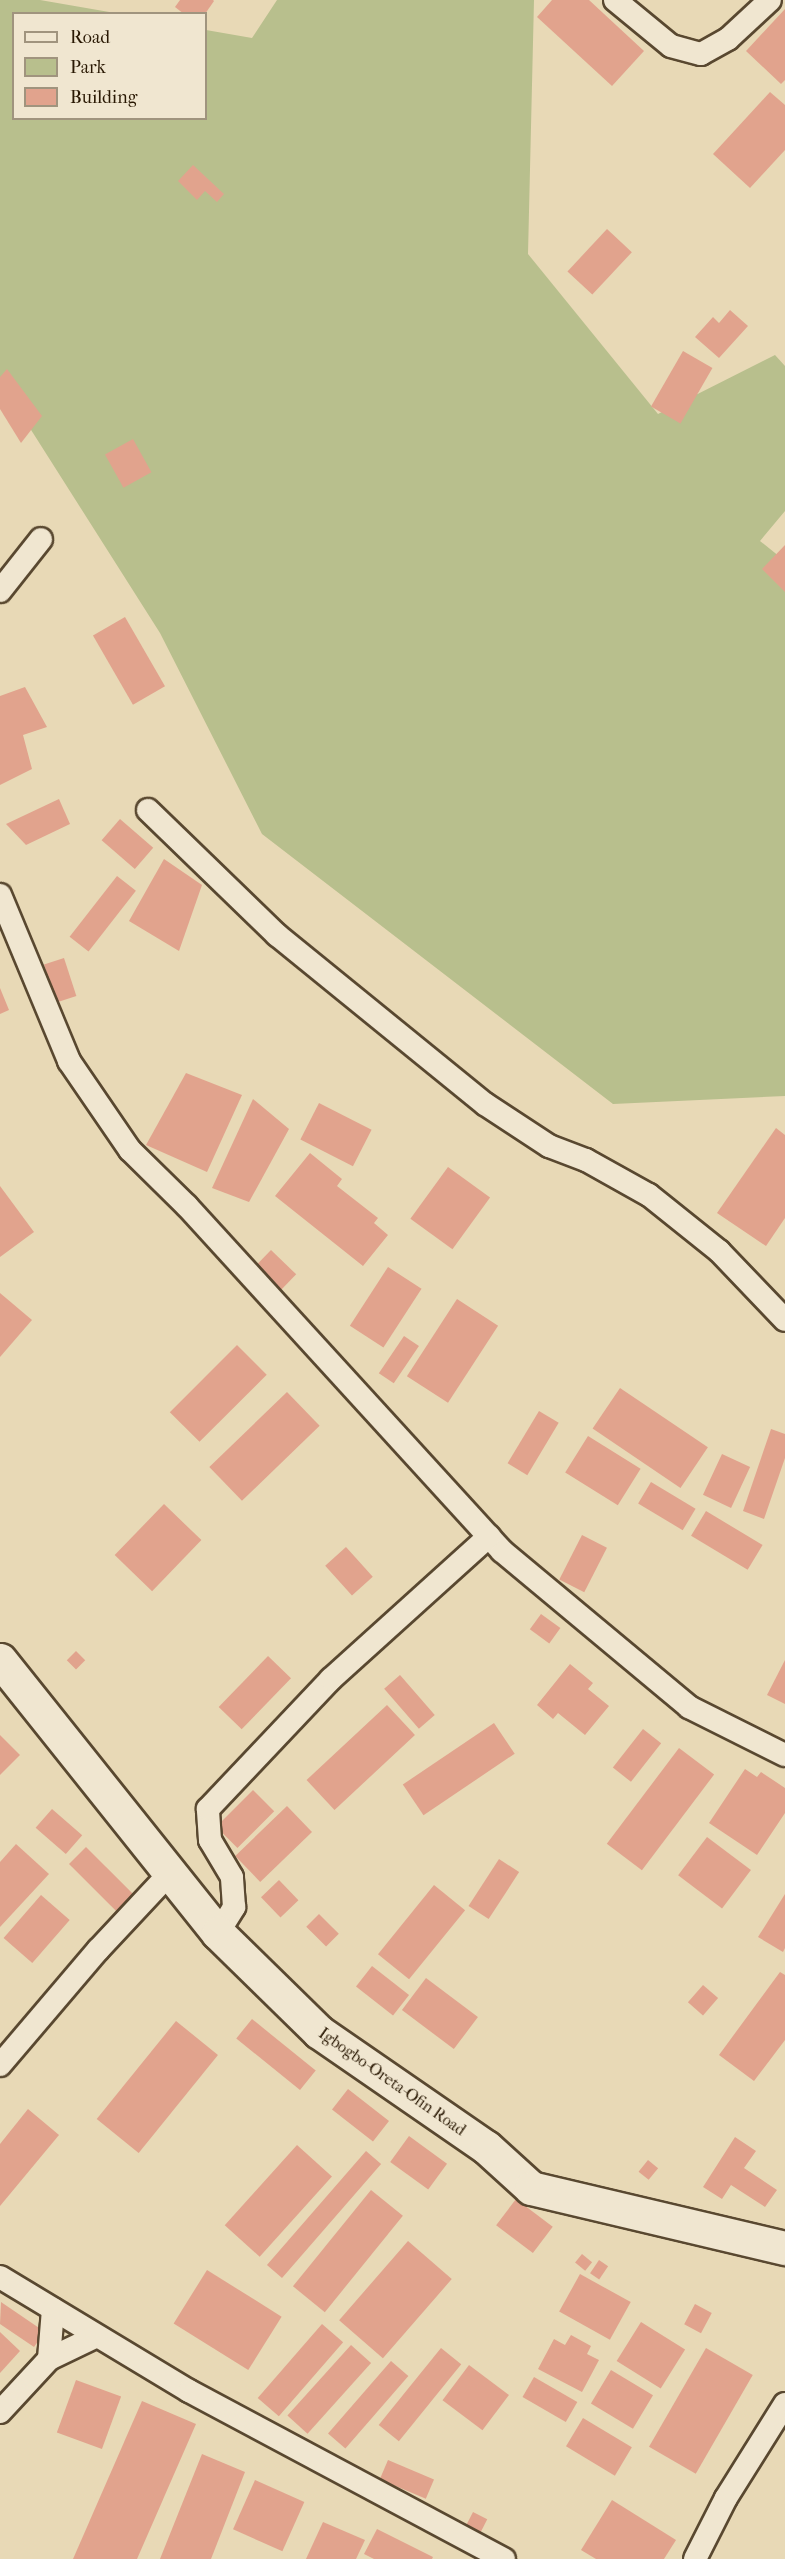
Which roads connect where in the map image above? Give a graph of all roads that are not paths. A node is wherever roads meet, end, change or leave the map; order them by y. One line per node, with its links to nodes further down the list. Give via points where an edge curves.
1 (615, 0): 2 (street, via 671,46 701,54 728,39)
2 (770, 0)
3 (40, 539): 4 (street)
4 (0, 591)
5 (148, 810): 7 (street, via 277,935 485,1104 549,1146 586,1160 649,1195 719,1251)
6 (0, 894): 8 (street, via 48,1016 69,1061 102,1115 130,1150 187,1206)
7 (785, 1320)
8 (489, 1536): 10 (street, via 689,1707); 12 (street, via 331,1679 208,1809 210,1840 232,1877 234,1907)
9 (0, 1660): 11 (street, Igbogbo-Oreta-Ofin Road)
10 (785, 1755)
11 (170, 1873): 12 (street, Igbogbo-Oreta-Ofin Road); 13 (street)
12 (219, 1932): 14 (street, Igbogbo-Oreta-Ofin Road, via 319,2032 486,2147 531,2188)
13 (0, 2065)
14 (785, 2248)
15 (0, 2277): 16 (street)
16 (54, 2309): 17 (street); 18 (street)
17 (97, 2336): 18 (street); 21 (street, via 189,2391)
18 (49, 2359): 20 (street)
19 (785, 2404): 22 (street, via 726,2498)
20 (0, 2412)
21 (504, 2559)
22 (695, 2559)

